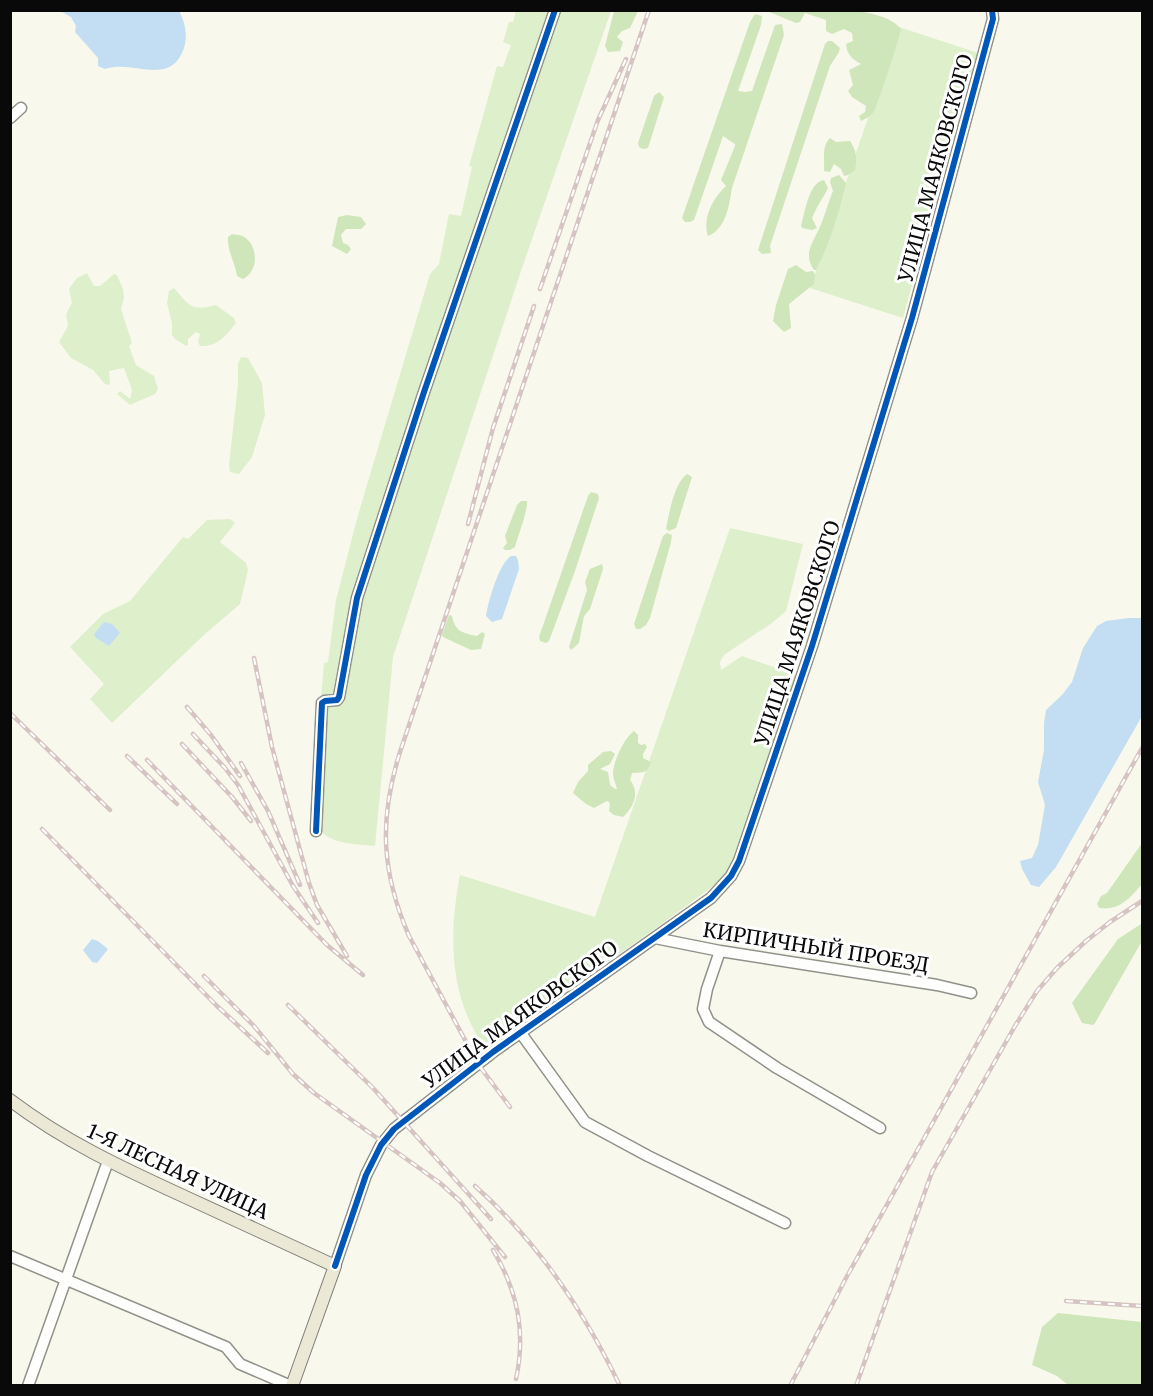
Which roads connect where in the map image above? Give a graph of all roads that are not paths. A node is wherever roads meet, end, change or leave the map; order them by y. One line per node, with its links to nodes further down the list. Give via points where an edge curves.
1 (555, 10): 5 (street, via 357,598 339,696 322,704)
2 (992, 10): 6 (street, УЛИЦА МАЯКОВСКОГО, via 993,19 909,329 812,646 739,861 721,889)
3 (21, 108): 4 (street)
4 (10, 118)
5 (316, 831)
6 (655, 938): 7 (street, КИРПИЧНЫЙ ПРОЕЗД); 9 (street, УЛИЦА МАЯКОВСКОГО)
7 (720, 951): 8 (street, КИРПИЧНЫЙ ПРОЕЗД); 11 (street, via 703,1009 709,1022 777,1068)
8 (971, 993)
9 (520, 1032): 13 (street, via 585,1122); 15 (street, УЛИЦА МАЯКОВСКОГО, via 394,1129 371,1165)
10 (10, 1100): 12 (main road, 1-Я ЛЕСНАЯ УЛИЦА, via 70,1141)
11 (880, 1128)
12 (108, 1161): 15 (main road, 1-Я ЛЕСНАЯ УЛИЦА); 16 (street)
13 (785, 1223)
14 (10, 1256): 16 (street)
15 (335, 1266): 18 (main road)
16 (66, 1278): 17 (street); 18 (street, via 226,1347 240,1364)
17 (28, 1386)
18 (292, 1386)

